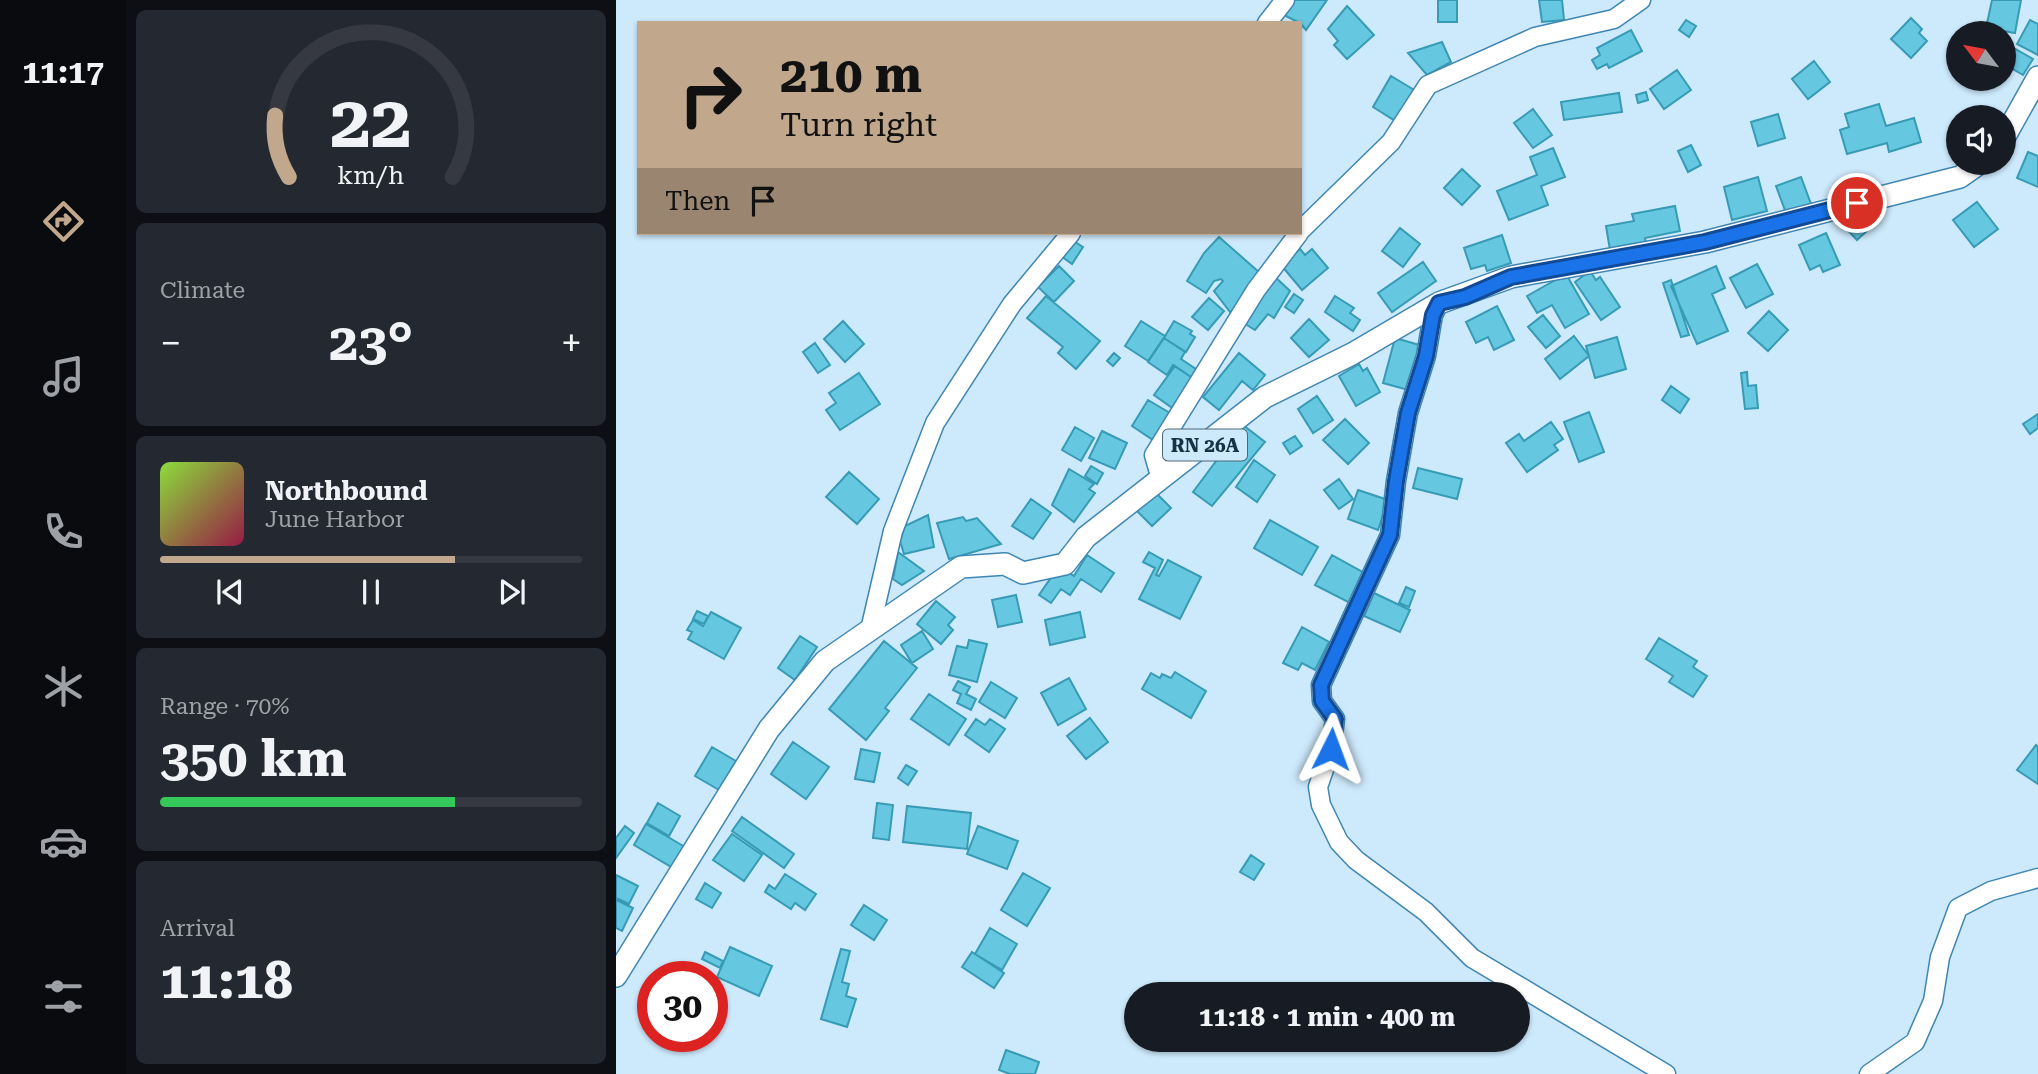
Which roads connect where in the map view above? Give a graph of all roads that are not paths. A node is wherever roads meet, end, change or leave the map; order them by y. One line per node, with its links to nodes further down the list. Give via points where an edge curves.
1 (1284, 0): 3 (street)
2 (1641, 0): 7 (street, via 1614,19 1535,37 1428,85 1405,124 1371,165)
3 (1268, 21)
4 (2038, 77): 5 (main road)
5 (2016, 116)
6 (1962, 175): 10 (main road, RN 26A, via 1705,242 1511,277)
7 (1302, 230)
8 (1069, 235): 12 (street, via 1012,304 935,423 893,531)
9 (1298, 235): 11 (street, via 1256,290 1154,455)
10 (1439, 303): 11 (main road, RN 26A, via 1352,355 1265,397); 15 (street, via 1408,413 1390,535 1321,685 1322,701 1335,719 1318,787 1321,804 1339,842 1356,860 1426,912 1472,958)
11 (1160, 476): 12 (main road, RN 26A, via 1086,537 1065,564 1023,573 1006,564 961,567)
12 (870, 630): 14 (main road, RN 26A, via 825,661 769,729)
13 (2038, 878): 16 (street, via 1991,891 1958,908 1940,957 1933,1001 1915,1042)
14 (616, 976)
15 (1666, 1074)
16 (1869, 1074)

